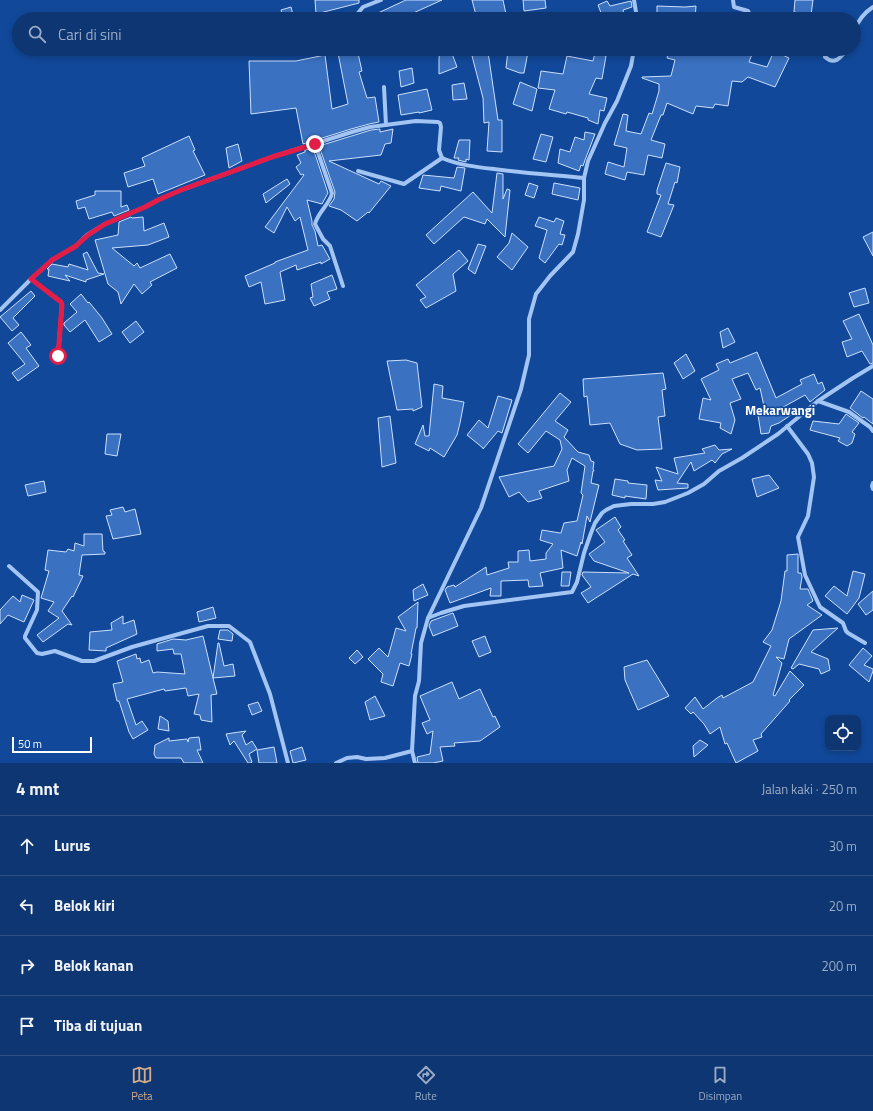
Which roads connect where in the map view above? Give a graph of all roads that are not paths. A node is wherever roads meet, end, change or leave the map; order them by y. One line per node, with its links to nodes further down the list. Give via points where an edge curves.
1 (381, 0): 5 (street, via 362,7)
2 (634, 0): 6 (street)
3 (733, 0): 7 (street, via 734,7)
4 (873, 7): 8 (street)
5 (358, 12)
6 (636, 12)
7 (748, 12)
8 (861, 20)
9 (633, 56): 17 (street, via 617,101 588,161)
10 (825, 56): 11 (street, via 827,60 835,60)
11 (841, 56)
12 (384, 87): 13 (street)
13 (386, 125): 14 (street, via 370,127); 15 (street, via 416,121 440,123 439,150)
14 (315, 144): 18 (street, via 181,190 105,224 52,260); 19 (street, via 332,193 315,224 330,246)
15 (442, 158): 16 (street, via 404,184); 17 (street, via 479,167)
16 (358, 171)
17 (584, 178): 29 (street, via 584,200 573,252 536,294 529,318 529,355 521,390 496,466 481,508)
18 (31, 279): 20 (street); 21 (street, via 61,302)
19 (343, 286)
20 (0, 310)
21 (58, 356)
22 (873, 366): 23 (street)
23 (818, 401): 24 (street); 25 (street, via 849,412)
24 (787, 426): 29 (street, via 688,493 665,502 614,506 602,513 591,533 572,592 464,606); 30 (street, via 808,454 814,477 808,516 798,537 805,575 821,609 843,623 848,633)
25 (873, 431)
26 (873, 483): 27 (street)
27 (873, 489)
28 (9, 566): 32 (street, via 38,592 37,610 25,636 37,653 55,651 82,661 94,661 132,647 208,626 229,626 250,642 270,694)
29 (428, 618): 31 (street, via 415,696)
30 (865, 643)
31 (412, 751): 33 (street, via 384,758 347,758); 34 (street)
32 (288, 763)
33 (336, 763)
34 (415, 763)

